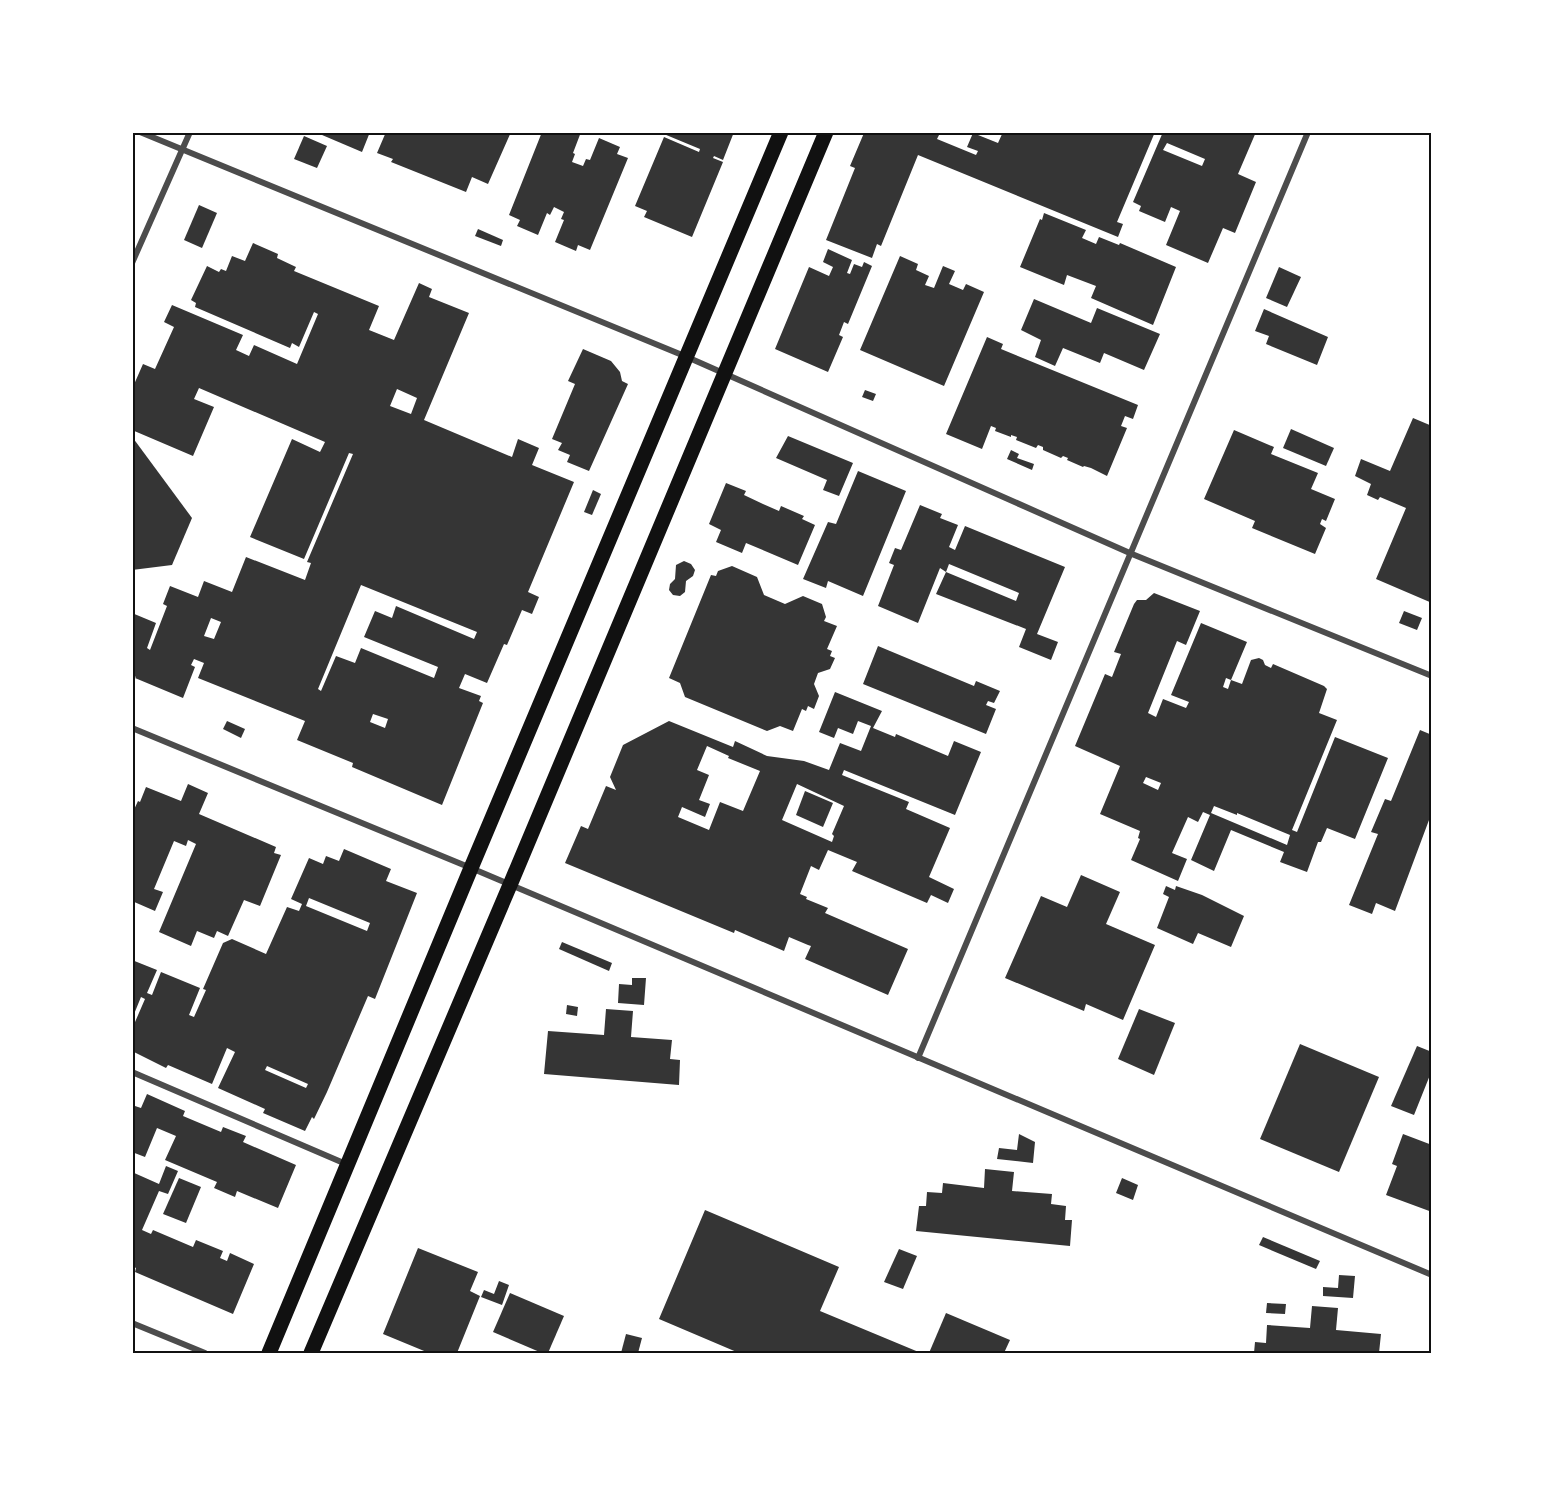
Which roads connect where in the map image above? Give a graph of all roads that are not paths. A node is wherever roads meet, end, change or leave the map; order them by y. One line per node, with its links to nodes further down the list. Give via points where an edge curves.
1 (140, 132): 6 (street)
2 (190, 132): 6 (street)
3 (781, 132): 8 (main road)
4 (826, 132): 9 (main road)
5 (1308, 132): 10 (street)
6 (182, 150): 7 (street); 8 (street)
7 (132, 263)
8 (687, 357): 9 (street); 13 (main road)
9 (726, 373): 10 (street); 14 (main road)
10 (1132, 554): 11 (street); 15 (street)
11 (1432, 676)
12 (132, 728): 13 (street)
13 (471, 868): 14 (street); 17 (main road)
14 (510, 885): 15 (street); 22 (main road)
15 (918, 1058): 18 (street)
16 (132, 1072): 17 (street)
17 (347, 1164): 21 (main road)
18 (1432, 1275)
19 (132, 1323): 20 (street)
20 (205, 1353)
21 (269, 1353)
22 (311, 1353)

